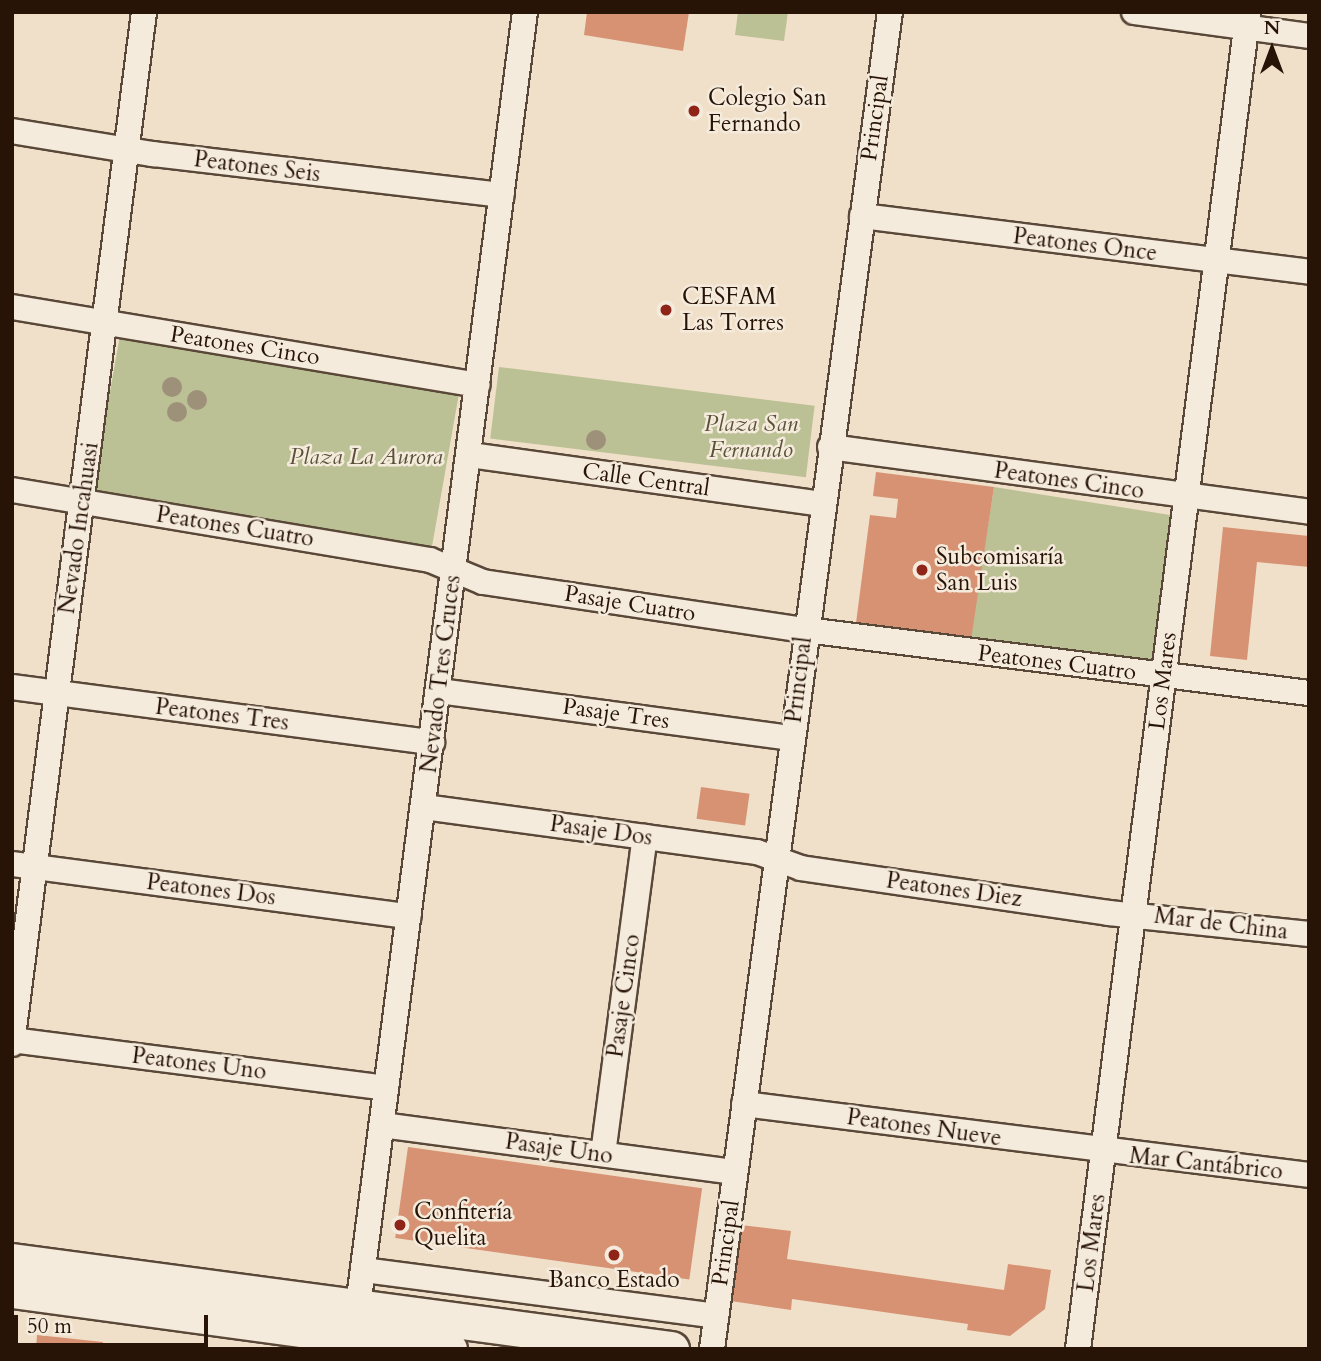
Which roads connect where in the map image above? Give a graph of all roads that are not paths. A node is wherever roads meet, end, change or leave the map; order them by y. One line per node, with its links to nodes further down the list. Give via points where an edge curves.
1 (145, 12): 8 (street, Nevado Incahuasi)
2 (525, 12): 9 (street, Nevado Tres Cruces)
3 (890, 12): 10 (street, Principal)
4 (1134, 12): 5 (street)
5 (1247, 20): 6 (street); 11 (street, Los Mares)
6 (1309, 36)
7 (12, 131): 8 (street, Peatones Seis)
8 (127, 149): 9 (street, Peatones Seis); 14 (street, Nevado Incahuasi)
9 (502, 195): 15 (street, Nevado Tres Cruces)
10 (862, 216): 11 (street, Peatones Once); 16 (street, Principal)
11 (1216, 262): 12 (street, Peatones Once); 19 (street, Los Mares)
12 (1309, 272)
13 (12, 307): 14 (street, Peatones Cinco)
14 (105, 323): 15 (street, Peatones Cinco); 20 (street, Nevado Incahuasi)
15 (478, 385): 17 (street, Nevado Tres Cruces)
16 (830, 447): 19 (street, Peatones Cinco); 21 (street, Principal)
17 (470, 455): 21 (street, Calle Central); 23 (street, Nevado Tres Cruces)
18 (12, 490): 20 (street, Peatones Cuatro)
19 (1186, 498): 22 (street, Peatones Cinco); 25 (street, Los Mares)
20 (82, 502): 23 (street, Peatones Cuatro, via 430,559); 28 (street, Nevado Incahuasi)
21 (822, 504): 24 (street, Principal)
22 (1309, 512)
23 (455, 570): 24 (street, Pasaje Cuatro, via 483,582); 27 (street, Nevado Tres Cruces)
24 (806, 630): 25 (street, Peatones Cuatro); 30 (street, Principal)
25 (1164, 676): 29 (street, Peatones Cuatro); 36 (street, Los Mares)
26 (12, 687): 28 (street, Peatones Tres)
27 (439, 691): 30 (street, Pasaje Tres); 31 (street, Nevado Tres Cruces)
28 (57, 693): 31 (street, Peatones Tres); 35 (street, Nevado Incahuasi)
29 (1309, 694)
30 (792, 738): 34 (street, Principal)
31 (432, 742): 32 (street, Nevado Tres Cruces)
32 (424, 807): 33 (street, Pasaje Dos); 37 (street, Nevado Tres Cruces)
33 (645, 837): 34 (street, Pasaje Dos, via 757,852); 44 (street, Pasaje Cinco)
34 (776, 859): 36 (street, Peatones Diez, via 801,868); 41 (street, Principal)
35 (24, 866): 37 (street, Peatones Dos); 39 (street, Nevado Incahuasi)
36 (1133, 914): 38 (street, Mar de China); 43 (street, Los Mares)
37 (410, 916): 40 (street, Nevado Tres Cruces)
38 (1309, 934)
39 (12, 1041): 40 (street, Peatones Uno)
40 (386, 1088): 42 (street, Nevado Tres Cruces)
41 (744, 1104): 43 (street, Peatones Nueve); 45 (street, Principal)
42 (382, 1125): 44 (street, Pasaje Uno); 48 (street, Nevado Tres Cruces)
43 (1104, 1152): 46 (street, Mar Cantábrico); 55 (street, Los Mares)
44 (603, 1154): 45 (street, Pasaje Uno)
45 (736, 1172): 50 (street, Principal)
46 (1309, 1175)
47 (12, 1261): 51 (street)
48 (363, 1270): 50 (street); 51 (street, Nevado Tres Cruces)
49 (12, 1290): 51 (street)
50 (716, 1316): 54 (street, Principal)
51 (356, 1322): 52 (street); 53 (street)
52 (449, 1349)
53 (671, 1349)
54 (712, 1349)
55 (1078, 1349)

